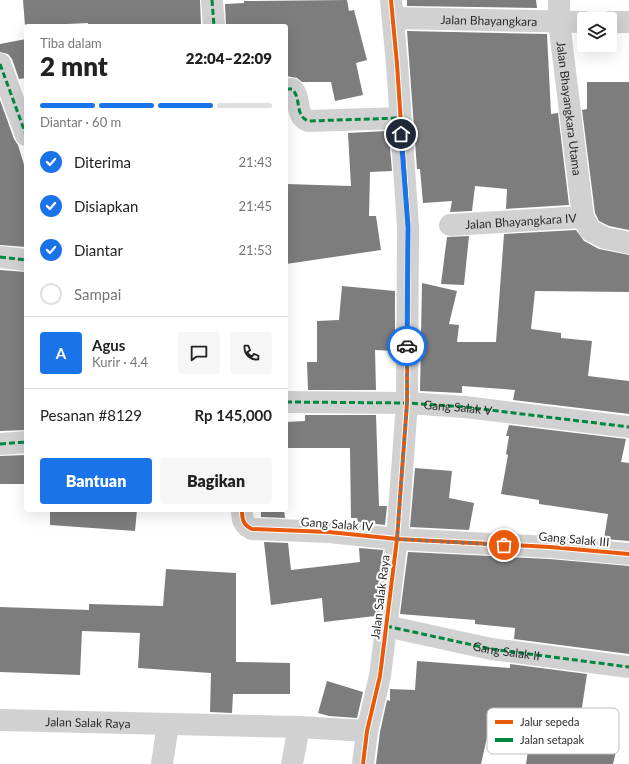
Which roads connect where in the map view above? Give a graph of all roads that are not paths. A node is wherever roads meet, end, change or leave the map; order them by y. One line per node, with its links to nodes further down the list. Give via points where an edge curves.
1 (212, 0): 8 (street)
2 (559, 0): 4 (street, Jalan Bhayangkara Utama)
3 (392, 9): 4 (street, Jalan Bhayangkara); 11 (street, Jalan Salak Raya)
4 (559, 22): 5 (street, Jalan Bhayangkara); 13 (street, Jalan Bhayangkara Utama)
5 (577, 22)
6 (617, 22): 7 (street)
7 (629, 22)
8 (214, 24)
9 (0, 64): 12 (street)
10 (288, 89): 11 (street, via 296,92 300,114 308,122)
11 (400, 118): 19 (street, Jalan Salak Raya, via 408,227)
12 (24, 130)
13 (583, 217): 14 (street, Jalan Bhayangkara IV); 15 (street, Jalan Bhayangkara IV, via 590,230 606,238)
14 (450, 225)
15 (629, 243)
16 (0, 257): 17 (street)
17 (24, 260)
18 (288, 402): 19 (street, Gang Salak V)
19 (407, 403): 20 (street, Gang Salak V, via 465,407); 24 (street, Jalan Salak Raya)
20 (629, 427)
21 (24, 442): 22 (street)
22 (0, 444)
23 (242, 512): 24 (street, Gang Salak IV, via 246,526 252,529 328,532)
24 (397, 539): 25 (street, Gang Salak III); 26 (street, Jalan Salak Raya)
25 (629, 554)
26 (386, 626): 27 (street, Gang Salak II, via 491,649); 31 (street, Jalan Salak Raya, via 380,676)
27 (629, 667)
28 (0, 720): 29 (street, Jalan Salak Raya)
29 (168, 724): 30 (street, Jalan Salak Raya); 32 (street)
30 (299, 727): 31 (street, Jalan Salak Raya); 33 (street)
31 (367, 731): 34 (street, Jalan Salak Raya)
32 (162, 764)
33 (292, 764)
34 (364, 764)

